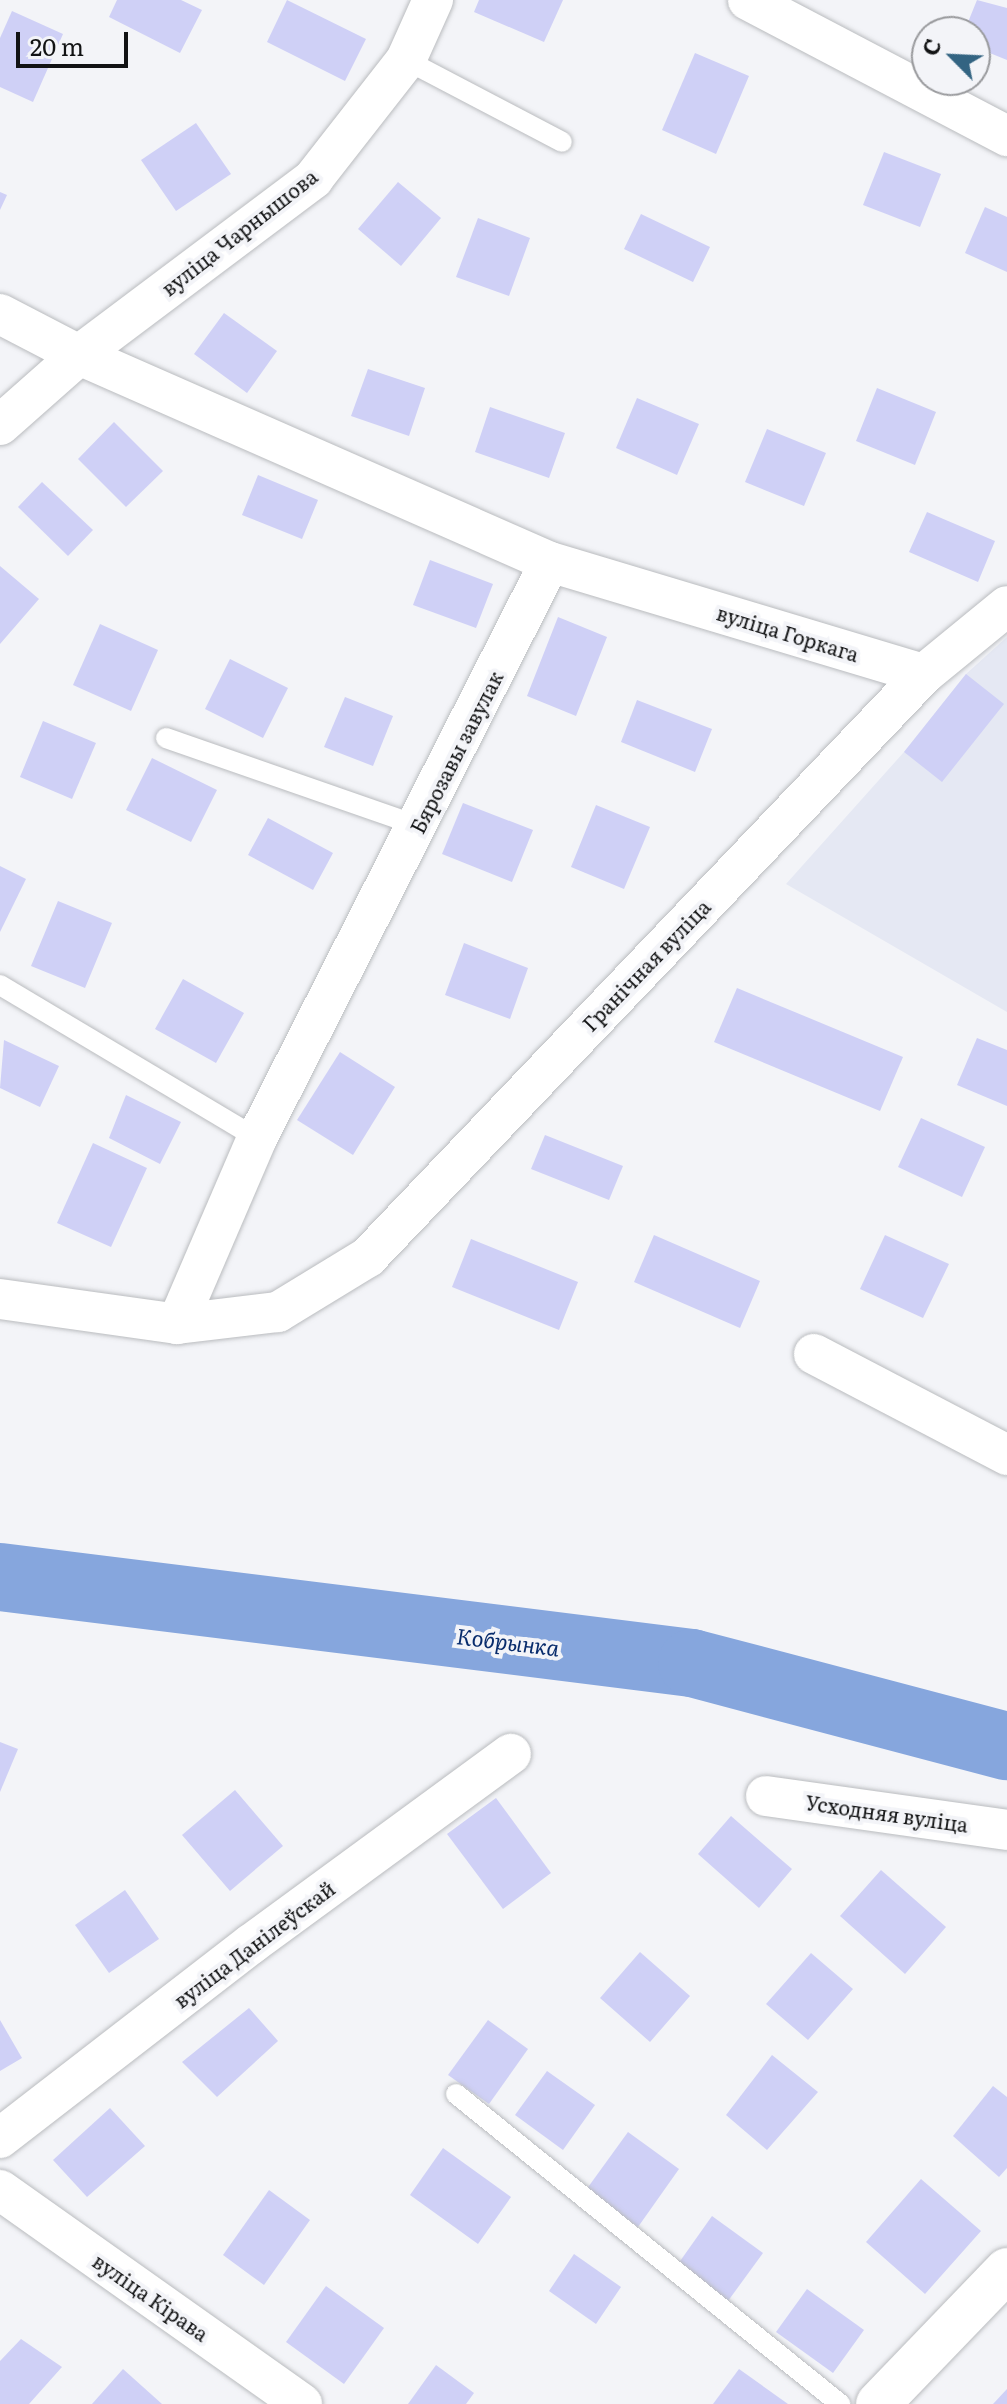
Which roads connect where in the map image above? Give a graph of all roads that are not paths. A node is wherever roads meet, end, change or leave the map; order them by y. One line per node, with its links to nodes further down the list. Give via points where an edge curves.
1 (433, 0): 3 (street, вуліца Чарнышова)
2 (748, 0): 4 (street)
3 (406, 60): 5 (lane); 7 (street, вуліца Чарнышова, via 313,179)
4 (1007, 136)
5 (562, 142)
6 (0, 314): 7 (street)
7 (79, 355): 8 (street, вуліца Чарнышова); 9 (street)
8 (0, 425)
9 (550, 562): 11 (street, вуліца Горкага); 13 (street, Бярозавы завулак)
10 (1007, 606): 11 (street)
11 (924, 674): 17 (street, Гранічная вуліца, via 368,1257 278,1312)
12 (166, 738): 13 (lane)
13 (419, 826): 15 (street, Бярозавы завулак)
14 (0, 985): 15 (lane)
15 (257, 1138): 17 (street, Бярозавы завулак)
16 (0, 1299): 17 (street)
17 (177, 1324)
18 (814, 1354): 19 (street)
19 (1007, 1455)
20 (511, 1754): 24 (street, вуліца Данілеўскай, via 251,1944)
21 (766, 1796): 22 (street, Усходняя вуліца)
22 (1007, 1830)
23 (456, 2094): 28 (lane)
24 (0, 2138)
25 (0, 2190): 27 (street, вуліца Кірава)
26 (1004, 2280): 29 (main road)
27 (302, 2404)
28 (840, 2404)
29 (878, 2404)

